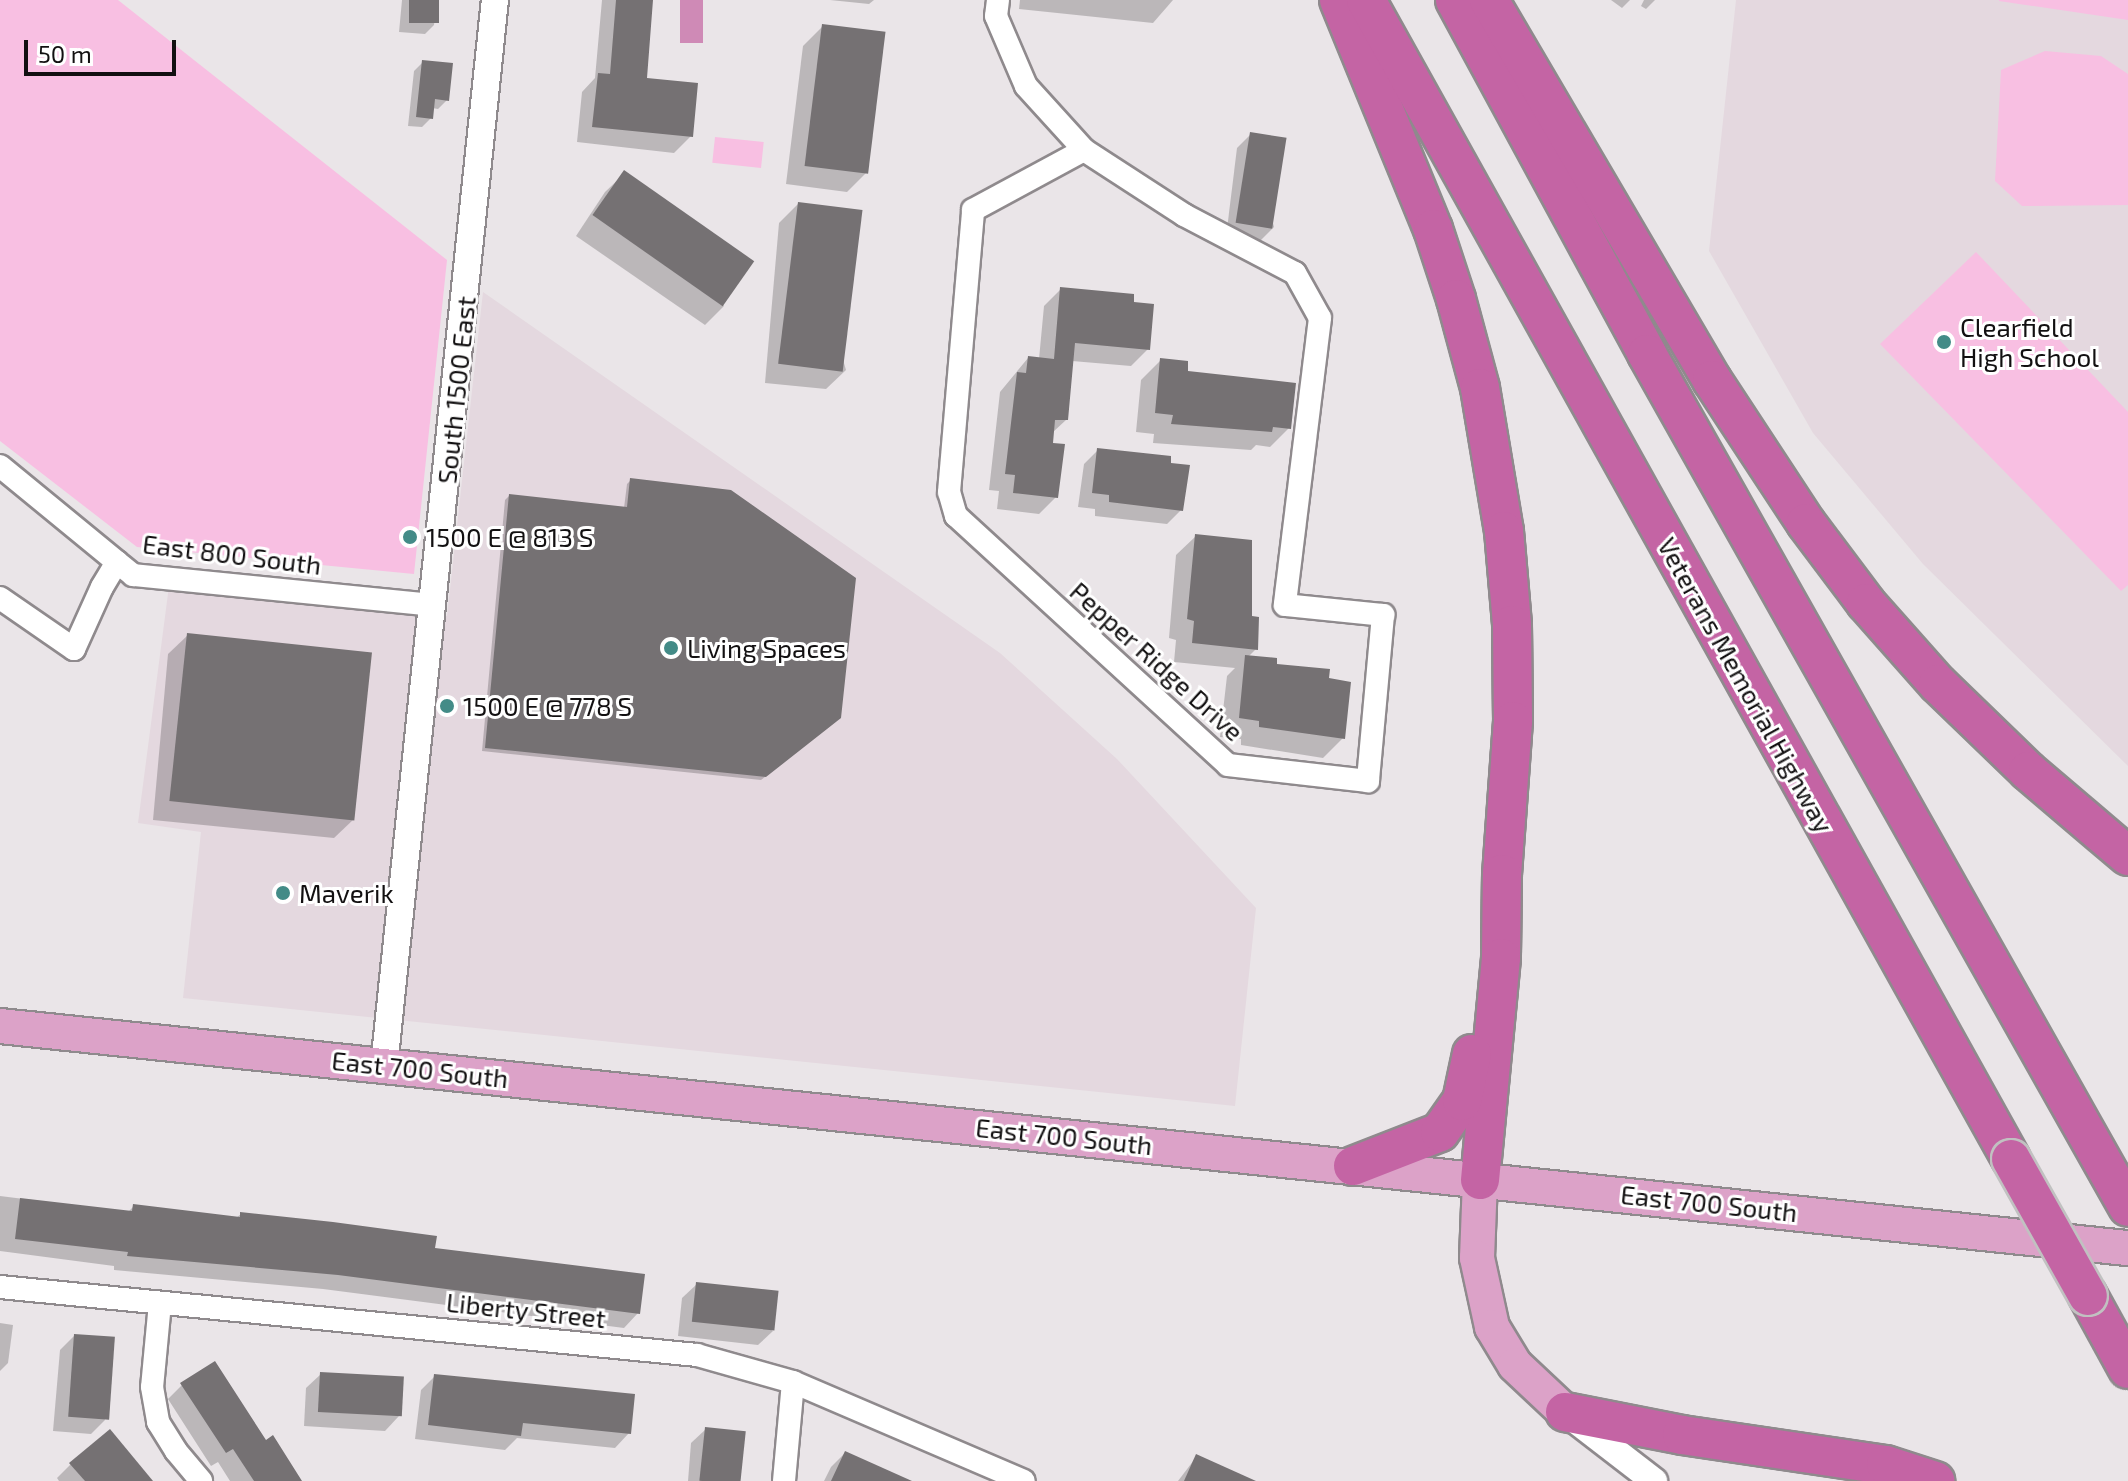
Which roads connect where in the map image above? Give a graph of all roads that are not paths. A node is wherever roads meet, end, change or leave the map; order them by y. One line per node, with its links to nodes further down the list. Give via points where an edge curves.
1 (495, 0): 11 (street, South 1500 East)
2 (998, 0): 7 (street, Pepper Ridge Drive, via 996,16 1026,86)
3 (1339, 0): 13 (highway, via 1433,229 1486,418 1504,531 1513,644)
4 (1366, 0): 22 (highway, Veterans Memorial Highway, bridge)
5 (1455, 0): 18 (highway, via 1655,368)
6 (1489, 0): 12 (highway, via 1725,401 1822,545 1889,630 1956,702)
7 (1084, 150): 7 (street, Pepper Ridge Drive, via 1184,215 1295,273 1320,318 1285,605 1383,615 1368,781 1228,765 956,516 949,492 973,210)
8 (0, 466): 9 (street)
9 (117, 562): 10 (street, East 800 South, via 74,649); 11 (street, East 800 South, via 133,575)
10 (0, 598)
11 (434, 605): 15 (street, South 1500 East)
12 (2128, 856)
13 (1502, 874): 16 (highway, via 1483,946 1471,1064 1458,1109 1431,1137); 17 (highway, via 1501,958)
14 (0, 1026): 15 (main road, East 700 South)
15 (384, 1066): 16 (main road, East 700 South)
16 (1353, 1166): 17 (main road, East 700 South)
17 (1480, 1180): 19 (main road, East 700 South); 24 (main road, via 1477,1258 1492,1327 1515,1365)
18 (2128, 1207)
19 (2128, 1248)
20 (0, 1287): 21 (street, Liberty Street)
21 (160, 1303): 23 (street, Liberty Street, via 697,1355); 25 (street, via 152,1387 158,1422)
22 (2128, 1369)
23 (793, 1382): 26 (street); 27 (street, Liberty Street)
24 (1565, 1412): 28 (street); 29 (highway, via 1886,1465)
25 (201, 1481)
26 (784, 1481)
27 (1024, 1481)
28 (1654, 1481)
29 (1935, 1481)

